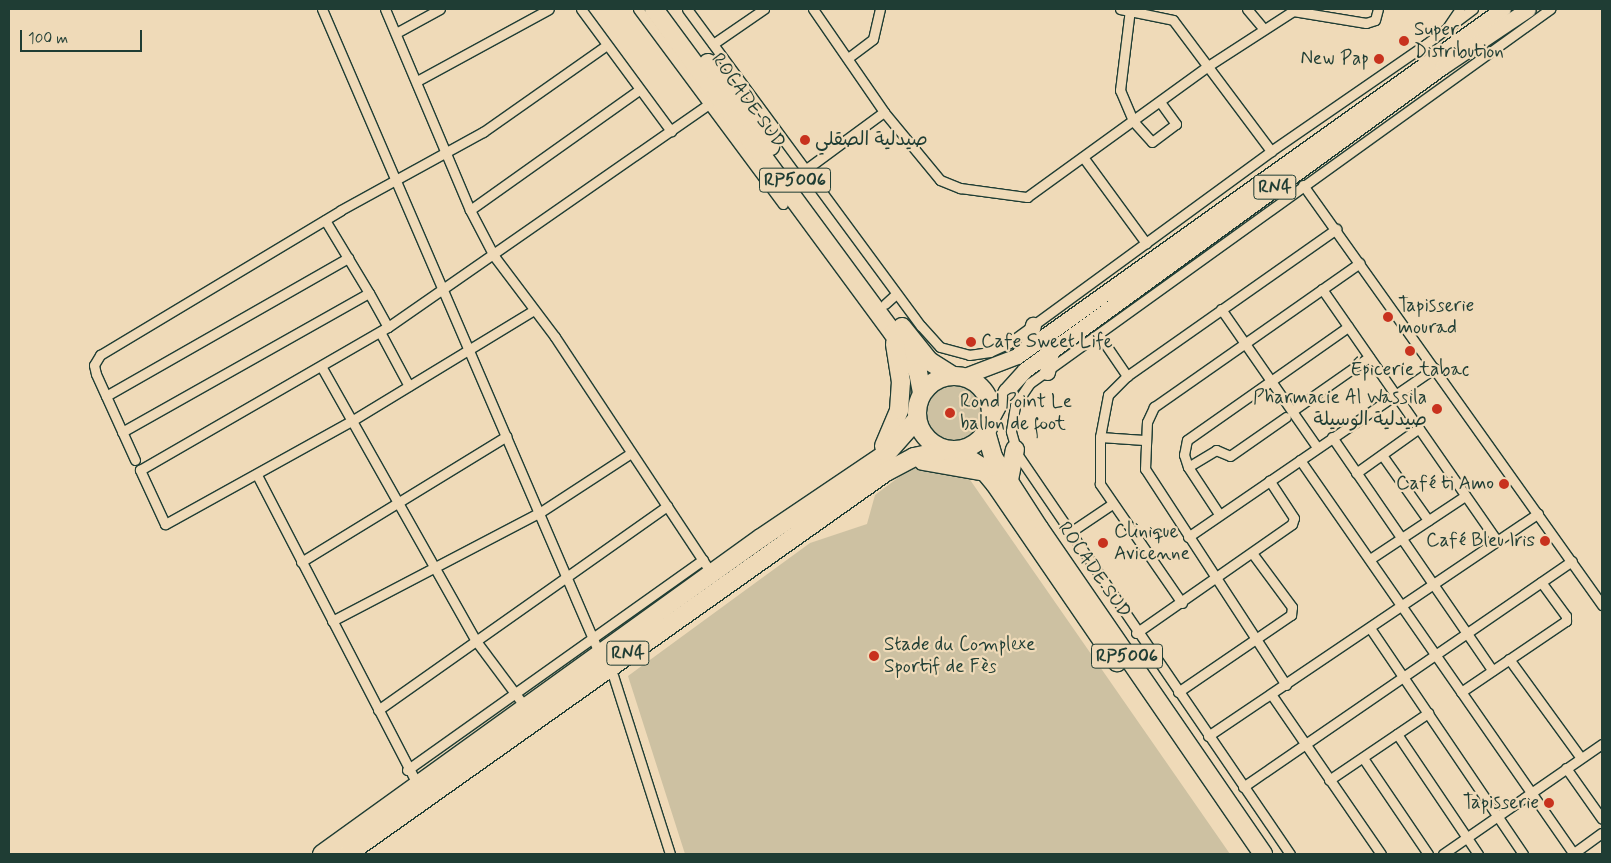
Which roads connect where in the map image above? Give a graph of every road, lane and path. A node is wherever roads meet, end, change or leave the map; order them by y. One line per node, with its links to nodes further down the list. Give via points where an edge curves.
1 (322, 9): 40 (street)
2 (385, 9): 24 (street)
3 (440, 9): 24 (street)
4 (549, 9): 29 (street)
5 (581, 9): 26 (street)
6 (638, 9): 31 (street)
7 (654, 9): 31 (highway, ROCADE SUD / RP5006)
8 (669, 9): 53 (highway, ROCADE SUD / RP5006)
9 (687, 9): 25 (street)
10 (764, 9): 25 (street)
11 (813, 9): 27 (street)
12 (880, 9): 27 (street, via 874,39)
13 (1120, 9): 21 (street)
14 (1247, 9): 22 (street)
15 (1378, 9): 22 (street, via 1371,23 1300,9)
16 (1460, 9): 23 (street)
17 (1473, 9): 23 (street)
18 (1502, 9): 63 (main road, RN4)
19 (1528, 9): 65 (main road, RN4, via 1442,66)
20 (1550, 9): 41 (street)
21 (1130, 10): 28 (street, via 1174,20); 34 (street, via 1120,90)
22 (1263, 28): 28 (street)
23 (1447, 28): 36 (street)
24 (396, 33): 29 (street)
25 (713, 44): 39 (street)
26 (607, 45): 30 (street); 37 (street, via 483,132)
27 (848, 58): 33 (street)
28 (1208, 66): 32 (street); 36 (street)
29 (416, 81): 37 (street)
30 (639, 90): 35 (street); 43 (street)
31 (713, 101): 35 (street); 42 (street); 60 (highway, ROCADE SUD / RP5006)
32 (1160, 102): 34 (street); 34 (street, via 1175,122 1173,129 1152,142)
33 (884, 112): 38 (street, via 934,176 946,185 1027,197); 39 (street)
34 (1133, 121): 38 (street)
35 (671, 131): 47 (street)
36 (1271, 151): 46 (street)
37 (446, 152): 40 (street); 43 (street)
38 (1083, 157): 46 (street)
39 (805, 170): 53 (street)
40 (398, 178): 44 (street); 51 (street)
41 (1304, 185): 45 (street); 61 (street)
42 (783, 204)
43 (470, 210): 47 (street)
44 (325, 220): 48 (street); 76 (street, via 100,355 94,370)
45 (1336, 229): 49 (street); 54 (street)
46 (1146, 242): 56 (street)
47 (494, 256): 51 (street); 55 (street)
48 (348, 258): 52 (street); 76 (street)
49 (1360, 263): 50 (street); 68 (street)
50 (1322, 289): 58 (street); 62 (street)
51 (446, 290): 57 (street); 64 (street)
52 (369, 293): 57 (street); 82 (street)
53 (891, 299): 60 (highway, ROCADE SUD / RP5006)
54 (1221, 309): 62 (street); 71 (street)
55 (534, 310): 64 (street); 90 (street)
56 (1033, 325): 60 (street, via 999,349 969,355 940,347); 63 (main road)
57 (388, 327): 59 (street)
58 (1348, 327): 66 (street); 72 (street)
59 (380, 332): 67 (street); 73 (street)
60 (908, 332): 70 (highway, ROCADE SUD / RP5006, via 929,361); 74 (highway, ROCADE SUD / RP5006); 94 (highway, via 899,410)
61 (1099, 335): 69 (street); 71 (street)
62 (1243, 343): 72 (street); 86 (street, via 1154,407 1148,416)
63 (1027, 349): 70 (main road, RN4, via 1005,363)
64 (470, 350): 73 (street); 83 (street)
65 (1051, 350): 69 (main road); 80 (main road, RN4, via 1014,380)
66 (1369, 357): 75 (street); 77 (street)
67 (321, 366): 79 (street); 99 (street, via 140,470 165,524)
68 (1435, 368): 75 (street); 107 (street)
69 (1047, 372): 89 (street, via 1030,383 1015,405 1011,431)
70 (958, 376): 74 (highway, RN4, via 932,382); 80 (highway, via 973,381 988,398)
71 (1127, 376): 84 (street, via 1108,394)
72 (1270, 379): 77 (street); 97 (street, via 1191,434 1185,447)
73 (409, 386): 79 (street)
74 (922, 393): 78 (highway)
75 (1394, 394): 81 (street); 85 (street)
76 (106, 396): 82 (street)
77 (1289, 414): 87 (street); 97 (street, via 1230,456 1216,450)
78 (916, 419): 88 (highway, via 930,442); 94 (highway, RN4)
79 (353, 420): 99 (street); 103 (street)
80 (988, 427): 88 (highway, RN4, via 969,448); 96 (highway, RP5006)
81 (1419, 428): 91 (street); 102 (street)
82 (122, 432): 92 (street)
83 (507, 436): 103 (street); 106 (street)
84 (1100, 437): 86 (street); 104 (street, via 1098,475)
85 (1332, 437): 87 (street); 98 (street)
86 (1144, 440): 111 (street, via 1145,469)
87 (1317, 447): 93 (street)
88 (952, 450): 95 (highway, RN4); 96 (highway, RP5006)
89 (1015, 450): 100 (highway); 110 (street)
90 (631, 453): 105 (street); 106 (street)
91 (1382, 455): 98 (street); 109 (street)
92 (135, 460)
93 (1300, 460): 101 (street); 115 (street)
94 (876, 461): 119 (highway, RN4)
95 (902, 463): 96 (highway, via 928,460); 136 (highway, RN4)
96 (990, 464): 100 (highway, ROCADE SUD / RP5006); 166 (highway, RP5006)
97 (1188, 468): 108 (street)
98 (1356, 474): 112 (street)
99 (257, 475): 117 (street)
100 (1008, 480): 167 (highway, ROCADE SUD / RP5006)
101 (1270, 480): 108 (street); 114 (street, via 1294,522)
102 (1466, 496): 109 (street); 113 (street)
103 (399, 503): 117 (street); 118 (street)
104 (1112, 504): 110 (street); 124 (street)
105 (667, 506): 119 (street); 120 (street)
106 (540, 513): 118 (street); 120 (street)
107 (1538, 513): 113 (street); 116 (street)
108 (1219, 514): 111 (street)
109 (1428, 520): 112 (street)
110 (1070, 533): 130 (street)
111 (1188, 537): 121 (street)
112 (1401, 538): 115 (street); 123 (street)
113 (1497, 541): 123 (street)
114 (1252, 553): 121 (street); 132 (street, via 1293,610)
115 (1370, 559): 126 (street)
116 (1572, 561): 122 (street); 125 (street)
117 (301, 562): 127 (street)
118 (436, 567): 127 (street); 133 (street)
119 (708, 567): 131 (street); 136 (highway, RN4)
120 (566, 576): 131 (street); 133 (street)
121 (1214, 579): 124 (street); 132 (street)
122 (1541, 582): 129 (street); 135 (street, via 1566,616 1566,621)
123 (1434, 583): 126 (street); 129 (street)
124 (1182, 603): 130 (street)
125 (1602, 604)
126 (1402, 605): 128 (street); 134 (street)
127 (332, 621): 145 (street)
128 (1370, 628): 138 (street); 139 (street)
129 (1466, 632): 134 (street); 137 (street)
130 (1136, 633): 141 (street)
131 (592, 638): 136 (street); 140 (street)
132 (1256, 640): 139 (street); 141 (street)
133 (476, 641): 140 (street); 145 (street)
134 (1435, 654): 138 (street); 142 (street)
135 (1509, 659): 137 (street); 152 (street)
136 (605, 660): 144 (highway, RN4); 164 (highway, RN4); 165 (street)
137 (1492, 670): 142 (street)
138 (1402, 676): 146 (street); 149 (street)
139 (1286, 685): 143 (street)
140 (514, 692): 144 (street); 154 (street)
141 (1178, 692): 148 (street)
142 (1461, 692): 158 (street)
143 (1272, 694): 148 (street); 149 (street)
144 (526, 708): 156 (highway, RN4)
145 (378, 710): 154 (street)
146 (1428, 713): 147 (street); 159 (street)
147 (1397, 734): 151 (street); 162 (street)
148 (1208, 736): 157 (street)
149 (1305, 744): 155 (street); 157 (street)
150 (1602, 744): 152 (street)
151 (1363, 758): 155 (street); 170 (street)
152 (1581, 758): 153 (street)
153 (1566, 768): 158 (street); 160 (street)
154 (408, 770): 156 (street)
155 (1329, 780): 169 (street)
156 (418, 785): 163 (highway, RN4)
157 (1243, 787): 168 (street)
158 (1532, 792): 159 (street); 174 (street)
159 (1497, 817): 162 (street); 173 (street)
160 (1602, 819)
161 (1602, 833): 174 (street)
162 (1467, 838): 171 (street); 172 (street)
163 (322, 854)
164 (347, 854)
165 (670, 854)
166 (1249, 854)
167 (1263, 854)
168 (1290, 854)
169 (1381, 854)
170 (1428, 854)
171 (1443, 854)
172 (1478, 854)
173 (1523, 854)
174 (1574, 854)

